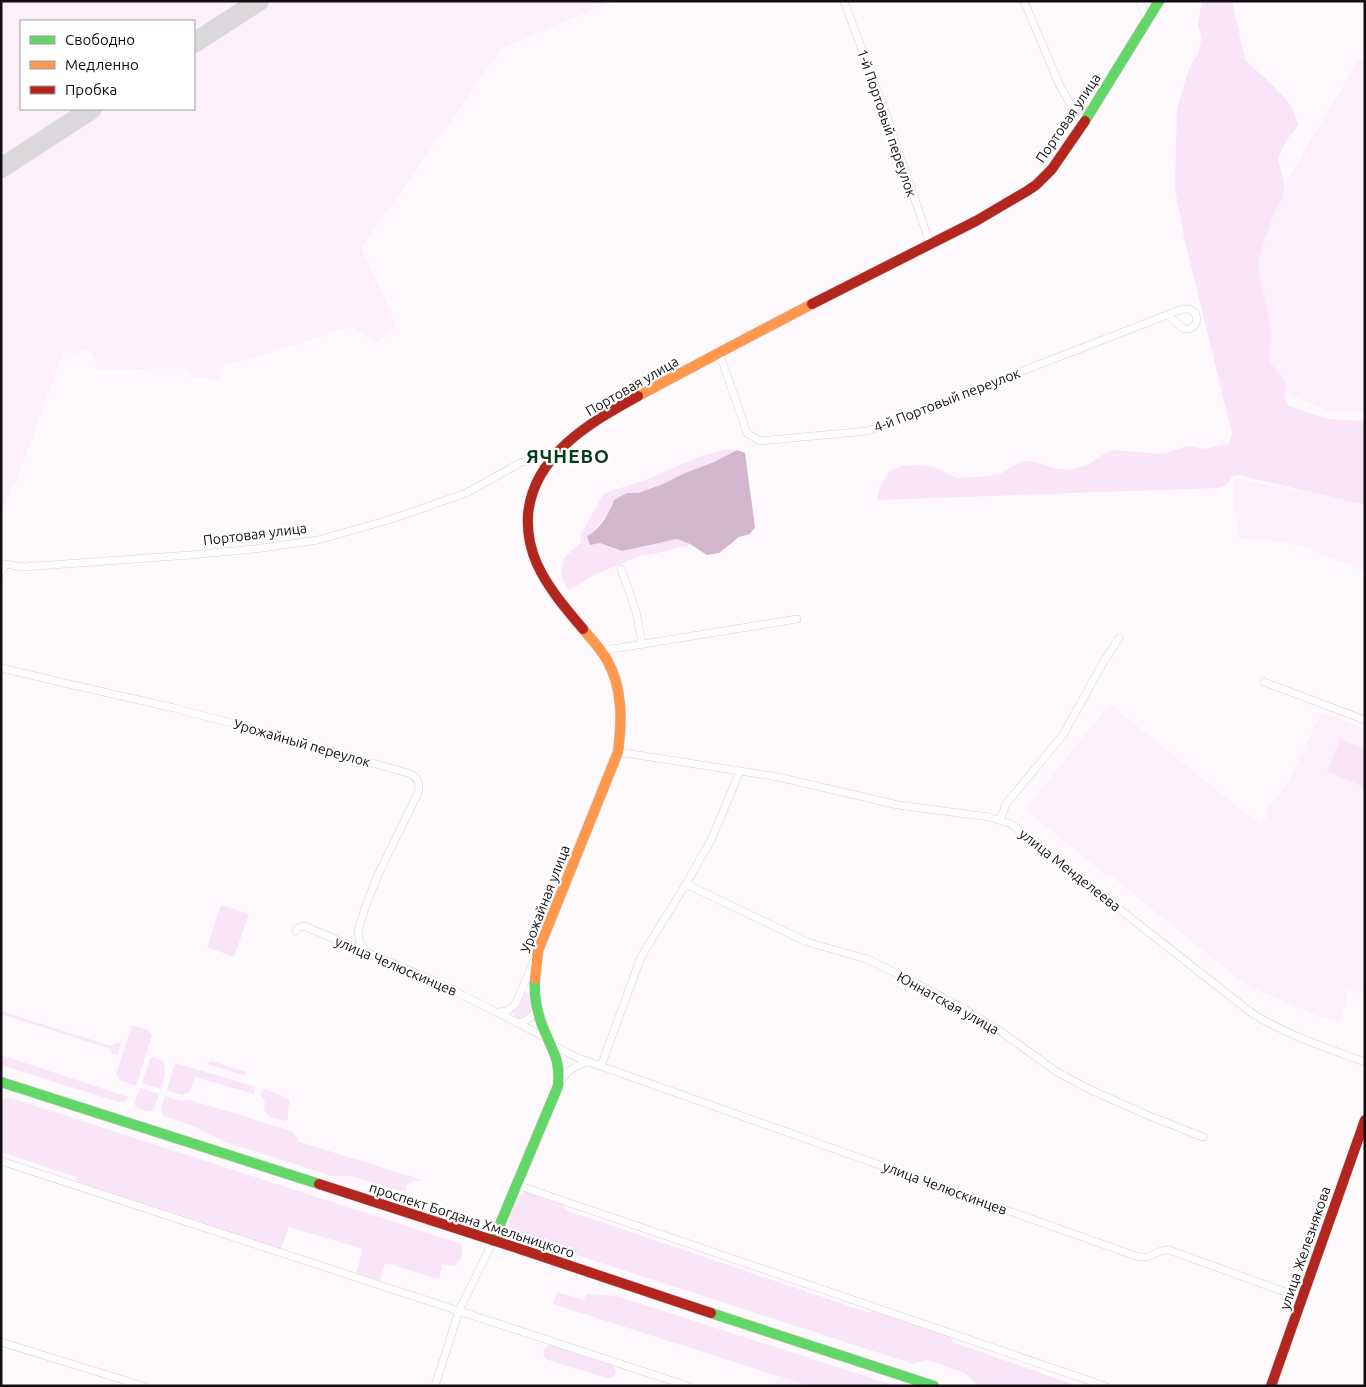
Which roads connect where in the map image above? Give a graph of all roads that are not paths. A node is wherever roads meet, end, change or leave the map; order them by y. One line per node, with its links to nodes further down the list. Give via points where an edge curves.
1 (844, 1): 7 (street, 1-й Портовый переулок)
2 (1024, 1): 6 (street, via 1059,84)
3 (1140, 1): 5 (street)
4 (1159, 1): 5 (street, Портовая улица)
5 (1147, 21): 6 (street, Портовая улица)
6 (1084, 122): 7 (street, Портовая улица, via 1061,158 1037,184 989,214)
7 (930, 244): 9 (street, Портовая улица)
8 (1167, 315): 9 (street, 4-й Портовый переулок, via 916,415 867,431 760,441 747,433)
9 (719, 352): 10 (street, Портовая улица, via 603,417 583,430)
10 (548, 463): 12 (street, Портовая улица, via 522,462 466,493 318,540 190,556 23,567 5,564); 16 (street, Урожайная улица, via 534,490 528,513 528,537 544,580)
11 (621, 569): 15 (street, via 636,610)
12 (1, 573)
13 (796, 619): 15 (street)
14 (1119, 638): 22 (street, via 1063,735 1006,804)
15 (642, 644): 16 (street)
16 (600, 651): 20 (street, Урожайная улица, via 613,673 620,700)
17 (1, 668): 26 (street, Урожайный переулок, via 254,729 417,778 418,793 377,877 360,921 360,943)
18 (1264, 682): 19 (street)
19 (1365, 720)
20 (618, 752): 21 (street, улица Менделеева); 25 (street, Урожайная улица)
21 (740, 771): 22 (street, улица Менделеева, via 898,805); 23 (street, via 712,838)
22 (1000, 820): 33 (street, улица Менделеева, via 1011,824 1253,1014 1283,1030)
23 (686, 884): 35 (street, via 640,957); 39 (street, Юннатская улица, via 807,942 867,959 984,1022 1057,1072 1091,1090)
24 (296, 932): 26 (street, улица Челюскинцев, via 304,926)
25 (538, 951): 27 (street, Урожайная улица, via 534,970); 28 (street, via 515,1005 507,1011)
26 (367, 952): 28 (street, улица Челюскинцев)
27 (537, 1009): 29 (street, via 532,1017); 30 (street, Урожайная улица)
28 (496, 1011): 29 (street, улица Челюскинцев)
29 (518, 1023): 30 (street, улица Челюскинцев)
30 (548, 1039): 31 (street, улица Челюскинцев); 34 (street, Урожайная улица)
31 (578, 1058): 32 (street, улица Челюскинцев); 34 (street, via 566,1059)
32 (587, 1062): 35 (street, улица Челюскинцев); 37 (street, via 569,1070)
33 (1365, 1062)
34 (559, 1066): 37 (street, Урожайная улица)
35 (602, 1066): 43 (street, улица Челюскинцев, via 1136,1256 1145,1258 1169,1250)
36 (1, 1082): 42 (street, проспект Богдана Хмельницкого)
37 (558, 1086): 41 (street, Урожайная улица)
38 (1365, 1120): 43 (street, улица Железнякова)
39 (1203, 1137)
40 (1, 1161): 44 (street)
41 (517, 1184): 42 (street, Урожайная улица); 50 (street)
42 (493, 1241): 44 (street); 49 (street, проспект Богдана Хмельницкого)
43 (1302, 1298): 51 (street, улица Железнякова)
44 (460, 1311): 47 (street); 48 (street)
45 (1, 1342): 46 (street)
46 (143, 1386)
47 (435, 1386)
48 (688, 1386)
49 (934, 1386)
50 (1105, 1386)
51 (1271, 1386)

